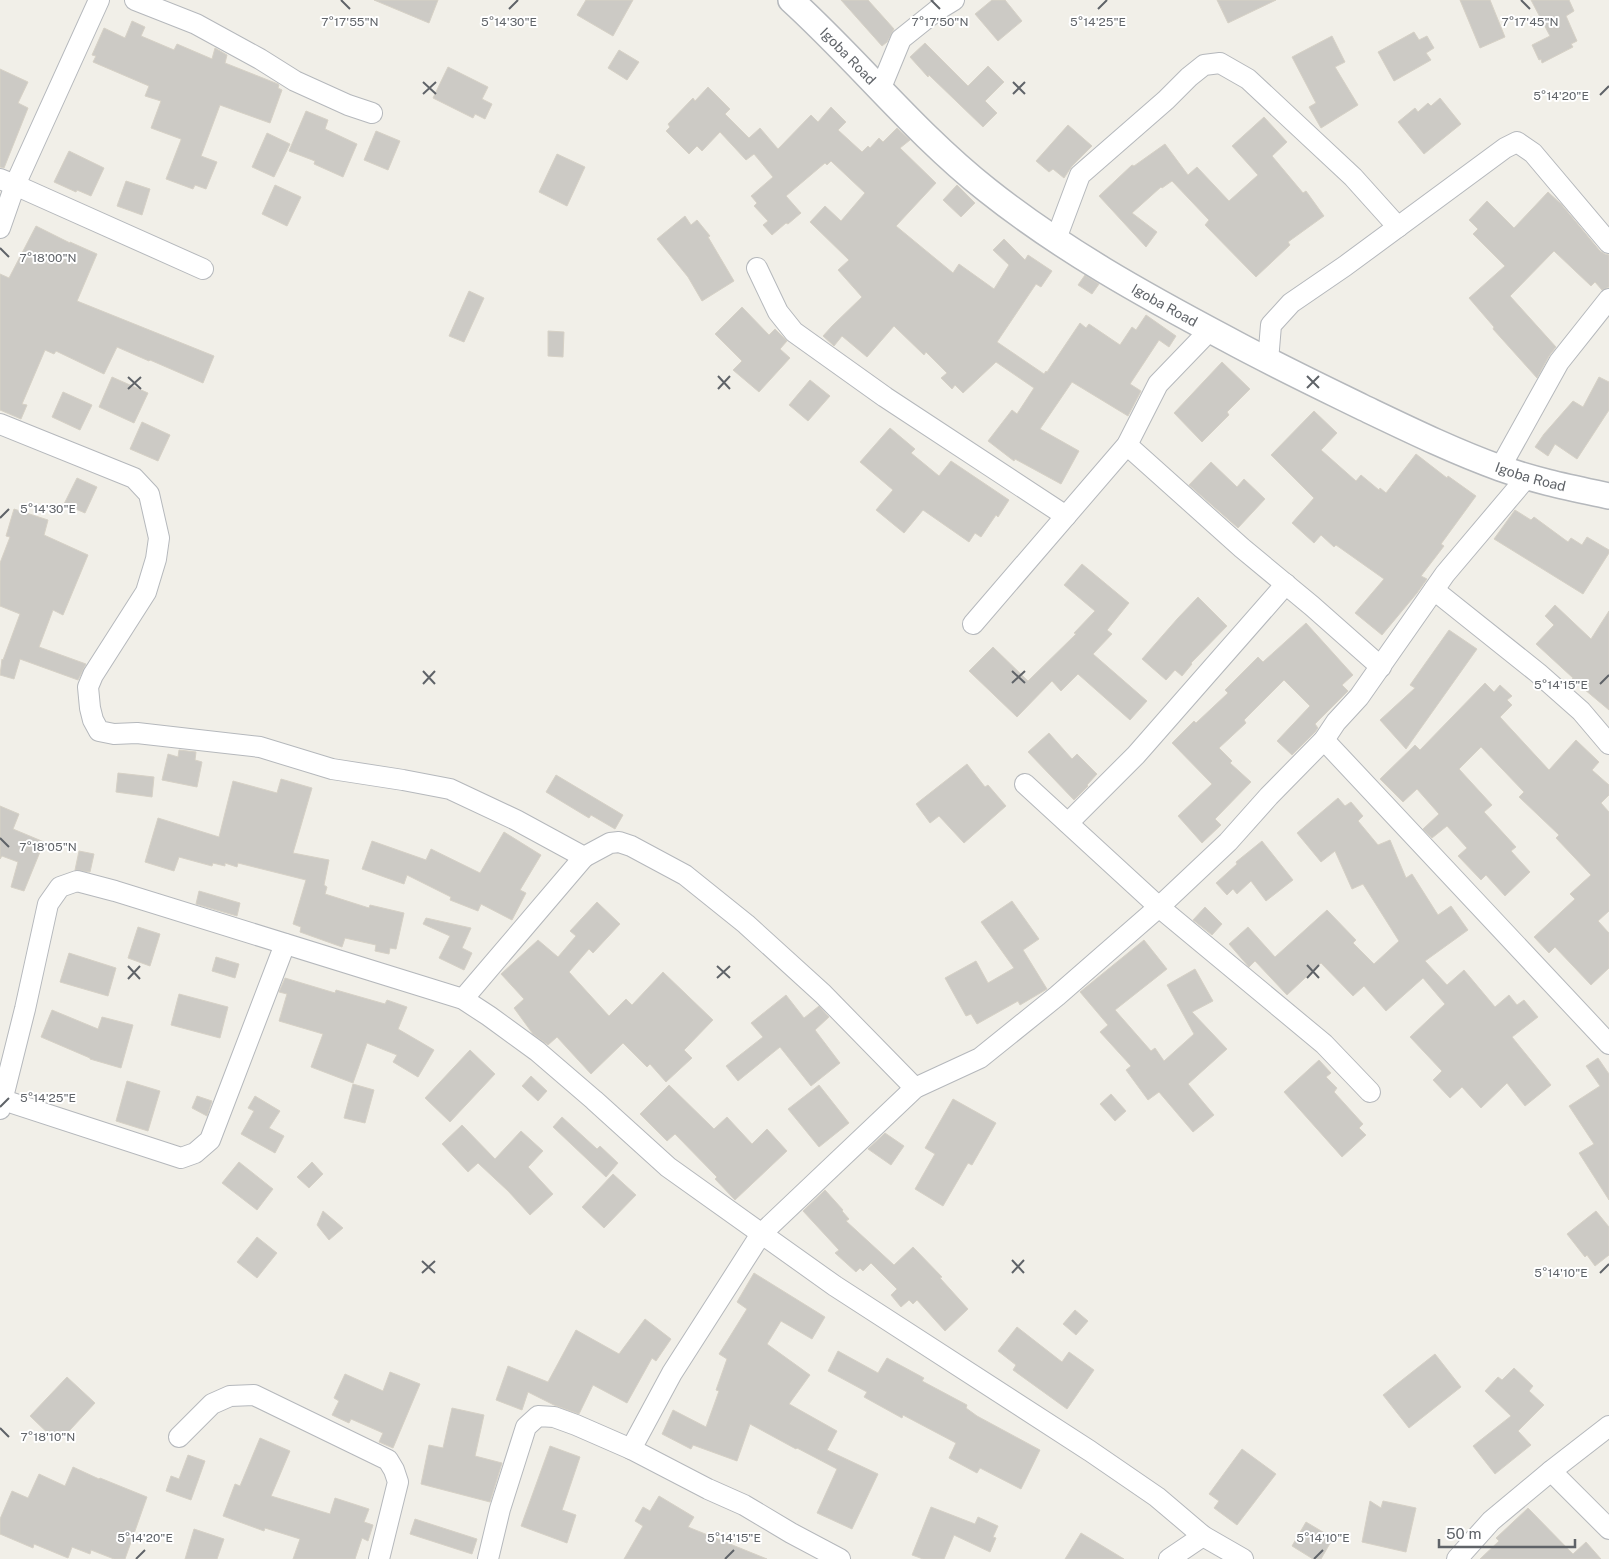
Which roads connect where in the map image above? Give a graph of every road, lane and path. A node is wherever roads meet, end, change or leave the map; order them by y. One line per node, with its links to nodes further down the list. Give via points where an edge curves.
1 (99, 0): 7 (street)
2 (135, 0): 6 (street, via 196,24 295,81)
3 (791, 0): 5 (street, Igoba Road)
4 (954, 0): 5 (street, via 901,39)
5 (880, 90): 10 (street, Igoba Road, via 927,138 985,189)
6 (372, 112)
7 (8, 182): 9 (street); 13 (street)
8 (1398, 227): 10 (street, via 1353,177 1248,79 1220,63 1204,65 1080,175); 11 (street, via 1516,142 1533,153); 16 (street, via 1292,303 1271,325)
9 (0, 228)
10 (1056, 239): 15 (street, Igoba Road, via 1110,274)
11 (1609, 243)
12 (757, 268): 22 (street, via 778,312 794,332 885,397)
13 (203, 269)
14 (1609, 299): 19 (street, via 1558,362)
15 (1210, 330): 16 (street, Igoba Road); 18 (street, via 1158,384)
16 (1268, 361): 19 (street, Igoba Road, via 1431,440)
17 (0, 424): 31 (street, via 134,478 149,494 159,538 156,559 146,592 93,674 88,687 93,720 99,731 260,747 332,769 450,789)
18 (1127, 445): 22 (street); 23 (street)
19 (1500, 468): 20 (street, Igoba Road)
20 (1527, 477): 21 (street, Igoba Road); 24 (street)
21 (1609, 496)
22 (1066, 516): 25 (street)
23 (1286, 584): 26 (street); 30 (street, via 1136,755)
24 (1434, 590): 26 (street); 28 (street, via 1538,673 1581,711)
25 (973, 624)
26 (1381, 667): 27 (street)
27 (1324, 740): 32 (street, via 1228,842); 35 (street)
28 (1609, 744)
29 (1025, 784): 30 (street)
30 (1068, 823): 32 (street)
31 (584, 857): 34 (street); 36 (street, via 619,842 685,875 746,924 823,994)
32 (1159, 907): 36 (street, via 980,1058); 37 (street, via 1324,1044)
33 (285, 944): 34 (street); 38 (street, via 210,1140 195,1153 181,1158); 38 (street, via 77,881 60,886 48,904)
34 (463, 999): 39 (street, via 537,1051 668,1167)
35 (1609, 1044)
36 (914, 1088): 39 (street)
37 (1370, 1092)
38 (2, 1104)
39 (762, 1234): 42 (street, via 672,1372); 45 (street, via 835,1286 1090,1451 1157,1497)
40 (1609, 1426): 43 (street)
41 (179, 1437): 46 (street, via 212,1404 230,1396 254,1395 388,1460 398,1482)
42 (631, 1449): 47 (street, via 554,1417 538,1416 526,1427); 48 (street, via 744,1505)
43 (1551, 1471): 44 (street); 51 (street, via 1492,1521)
44 (1609, 1529)
45 (1203, 1536): 49 (street); 50 (street)
46 (379, 1559)
47 (488, 1559)
48 (840, 1559)
49 (1169, 1559)
50 (1243, 1559)
51 (1457, 1559)

